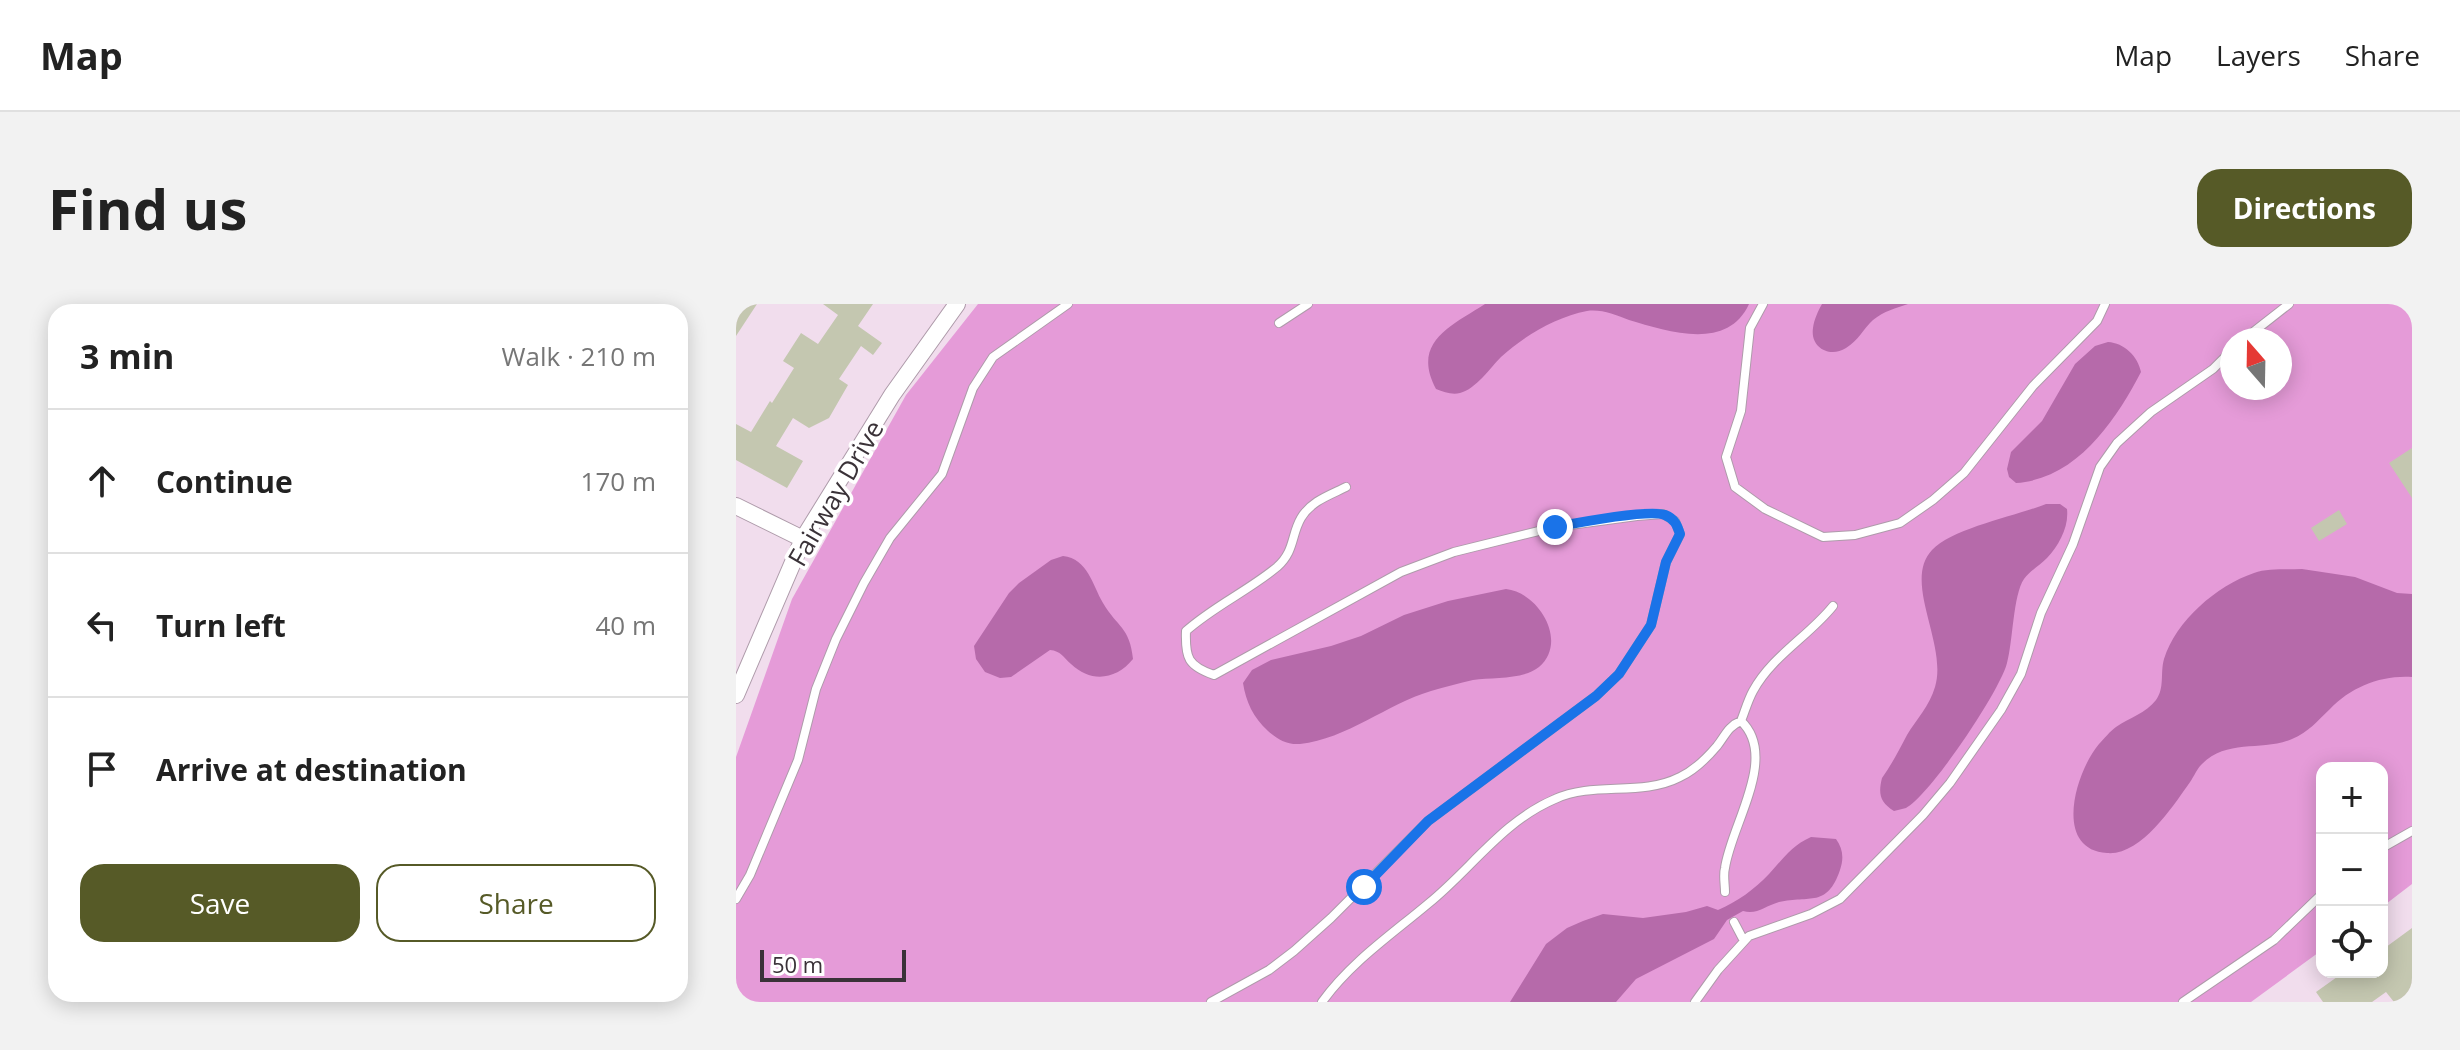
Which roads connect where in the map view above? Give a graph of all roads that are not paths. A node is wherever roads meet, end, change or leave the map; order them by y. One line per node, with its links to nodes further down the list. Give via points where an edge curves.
1 (957, 304): 12 (street, Fairway Drive, via 892,395)
2 (1068, 304): 19 (lane, via 993,357 973,388 942,474 890,538 864,583 816,689 798,760)
3 (1308, 304): 7 (lane)
4 (1763, 304): 5 (lane, via 1750,328 1741,411 1726,457 1735,487 1765,509 1823,537 1900,523 1933,500 1964,473 2033,386 2097,321)
5 (2105, 304)
6 (2289, 304): 8 (lane)
7 (1279, 323)
8 (2258, 328)
9 (2220, 362): 22 (lane, via 2151,412 2100,467 2021,674 1950,783 1840,899)
10 (1346, 487): 23 (lane, via 1314,503 1300,519 1293,546 1279,566 1186,631 1185,653 1197,669 1214,675 1401,572 1454,552 1555,527 1637,516 1663,514 1675,521 1680,534 1666,562 1651,625 1619,674 1428,821 1294,951)
11 (736, 506): 12 (street)
12 (803, 539): 14 (street, Fairway Drive)
13 (1833, 606): 15 (lane, via 1754,688)
14 (736, 695)
15 (1741, 721): 18 (lane, via 1749,728 1756,752 1753,782 1724,870); 24 (lane, via 1731,725 1702,764 1680,778 1556,798 1523,817 1362,957)
16 (2412, 831): 17 (lane)
17 (2388, 845)
18 (1725, 892)
19 (736, 899)
20 (2316, 900): 26 (lane, via 2274,940)
21 (1734, 922): 22 (lane)
22 (1744, 941): 25 (lane)
23 (1211, 1002)
24 (1322, 1002)
25 (1695, 1002)
26 (2183, 1002)

